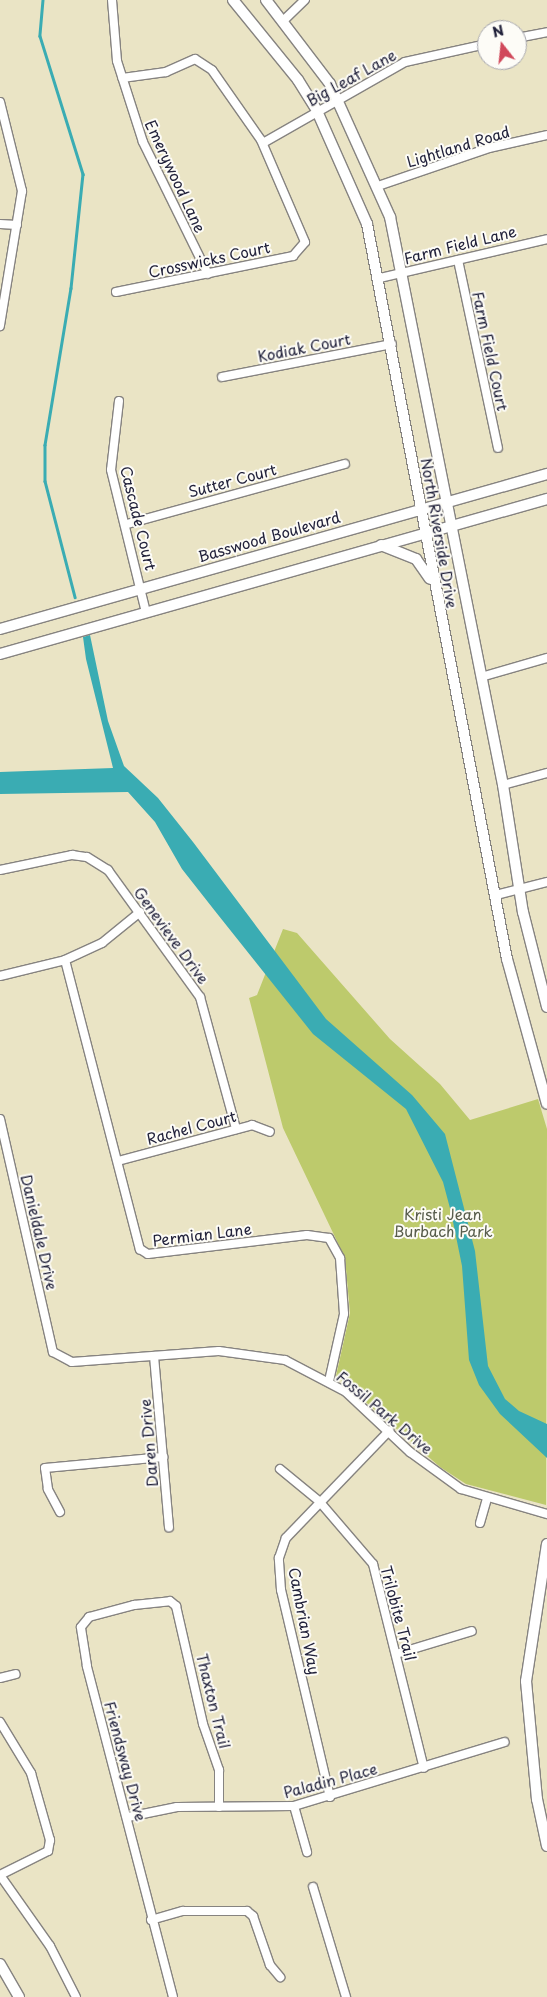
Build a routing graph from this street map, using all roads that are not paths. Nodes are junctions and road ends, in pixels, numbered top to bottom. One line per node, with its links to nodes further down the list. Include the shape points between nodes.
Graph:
1 (112, 0): 9 (street, Emerywood Lane, via 112,38)
2 (232, 0): 12 (main road, North Riverside Drive, via 298,80)
3 (266, 0): 5 (main road, North Riverside Drive)
4 (305, 0): 5 (street)
5 (284, 20): 10 (main road, North Riverside Drive)
6 (547, 32): 7 (street)
7 (527, 36)
8 (477, 46): 10 (street, Big Leaf Lane, via 405,62)
9 (122, 78): 14 (street, via 166,72 194,59 203,62); 21 (street, Emerywood Lane, via 143,142)
10 (337, 98): 12 (street, Big Leaf Lane); 15 (main road, North Riverside Drive)
11 (0, 102): 17 (street, via 20,180)
12 (317, 110): 14 (street, Big Leaf Lane); 22 (main road, North Riverside Drive, via 367,224)
13 (547, 135): 15 (street, Lightland Road, via 489,148)
14 (263, 143): 21 (street, Crosswicks Court, via 304,234 303,247 293,256)
15 (378, 186): 20 (main road, North Riverside Drive)
16 (0, 224): 17 (street)
17 (17, 225): 24 (street)
18 (547, 239): 19 (street, Farm Field Lane)
19 (458, 260): 20 (street, Farm Field Lane); 28 (street, Farm Field Court)
20 (403, 273): 22 (street, Farm Field Lane); 32 (main road, North Riverside Drive)
21 (208, 274): 23 (street, Crosswicks Court)
22 (380, 278): 25 (main road, North Riverside Drive)
23 (116, 292)
24 (0, 326)
25 (392, 344): 26 (street, Kodiak Court); 33 (main road, North Riverside Drive)
26 (222, 377)
27 (119, 400): 34 (street, Cascade Court, via 111,470)
28 (498, 448)
29 (345, 464): 34 (street, Sutter Court)
30 (547, 474): 32 (main road, Basswood Boulevard)
31 (547, 499): 35 (main road)
32 (447, 502): 33 (main road, Basswood Boulevard); 35 (main road, North Riverside Drive)
33 (422, 509): 36 (main road, North Riverside Drive); 39 (main road, Basswood Boulevard)
34 (127, 524): 39 (street, Cascade Court)
35 (452, 524): 36 (main road); 44 (main road, North Riverside Drive)
36 (426, 531): 37 (main road); 38 (main road, North Riverside Drive)
37 (381, 545): 38 (main road, via 416,560); 40 (main road)
38 (434, 586): 50 (main road, North Riverside Drive)
39 (142, 587): 40 (street, Cascade Court); 41 (main road, Basswood Boulevard)
40 (146, 613): 42 (main road)
41 (0, 629)
42 (0, 654)
43 (547, 658): 44 (street)
44 (481, 676): 46 (main road, North Riverside Drive)
45 (547, 773): 46 (street)
46 (503, 785): 49 (main road, North Riverside Drive)
47 (0, 870): 51 (street, Genevieve Drive, via 54,856 87,858 108,870)
48 (547, 882): 49 (street)
49 (519, 889): 50 (street); 54 (main road, North Riverside Drive)
50 (496, 895): 56 (main road, North Riverside Drive, via 507,959)
51 (140, 912): 52 (street, via 102,943); 58 (street, Genevieve Drive, via 200,997)
52 (65, 960): 53 (street); 60 (street, Permian Lane)
53 (0, 976)
54 (545, 989): 55 (main road, North Riverside Drive)
55 (547, 1007)
56 (546, 1098)
57 (0, 1119): 61 (street, Danieldale Drive)
58 (236, 1129): 59 (street, Rachel Court, via 257,1125); 60 (street, Rachel Court)
59 (270, 1132)
60 (118, 1161): 63 (street, Permian Lane, via 144,1253 308,1235 323,1235 334,1242 343,1277 344,1314 341,1343)
61 (53, 1352): 62 (street, Fossil Park Drive, via 72,1362)
62 (154, 1356): 63 (street, Fossil Park Drive, via 256,1352 300,1365); 65 (street, Daren Drive)
63 (329, 1381): 64 (street, Fossil Park Drive)
64 (389, 1431): 67 (street, Fossil Park Drive, via 436,1473); 68 (street, Cambrian Way)
65 (163, 1457): 69 (street, via 45,1468 48,1489); 72 (street, Daren Drive)
66 (280, 1469): 68 (street, Trilobite Trail)
67 (487, 1499): 70 (street, Fossil Park Drive); 71 (street)
68 (319, 1501): 76 (street, Trilobite Trail, via 373,1564); 82 (street, Cambrian Way, via 286,1538 279,1572)
69 (60, 1512)
70 (547, 1514)
71 (480, 1524)
72 (169, 1527)
73 (547, 1544): 86 (main road, via 526,1681 537,1799)
74 (173, 1604): 84 (street, Thaxton Trail, via 219,1770); 85 (street, Friendsway Drive, via 134,1606 89,1616 81,1628)
75 (472, 1631): 76 (street)
76 (396, 1654): 81 (street, Trilobite Trail)
77 (16, 1674): 78 (street)
78 (0, 1678)
79 (0, 1722): 88 (street, via 31,1773 50,1840 48,1851)
80 (504, 1742): 81 (street, Paladin Place)
81 (424, 1768): 82 (street, Paladin Place)
82 (330, 1797): 83 (street, Paladin Place)
83 (294, 1806): 84 (street, Paladin Place); 87 (street)
84 (218, 1807): 85 (street, Paladin Place, via 176,1807)
85 (128, 1817): 90 (street, Friendsway Drive)
86 (547, 1846)
87 (307, 1852)
88 (1, 1877): 94 (street, via 50,1946)
89 (313, 1888): 96 (street)
90 (151, 1920): 92 (street, via 183,1911 247,1911 253,1916 270,1965); 95 (street, Friendsway Drive)
91 (0, 1964): 93 (main road)
92 (280, 1977)
93 (19, 1997)
94 (76, 1997)
95 (173, 1997)
96 (346, 1997)

